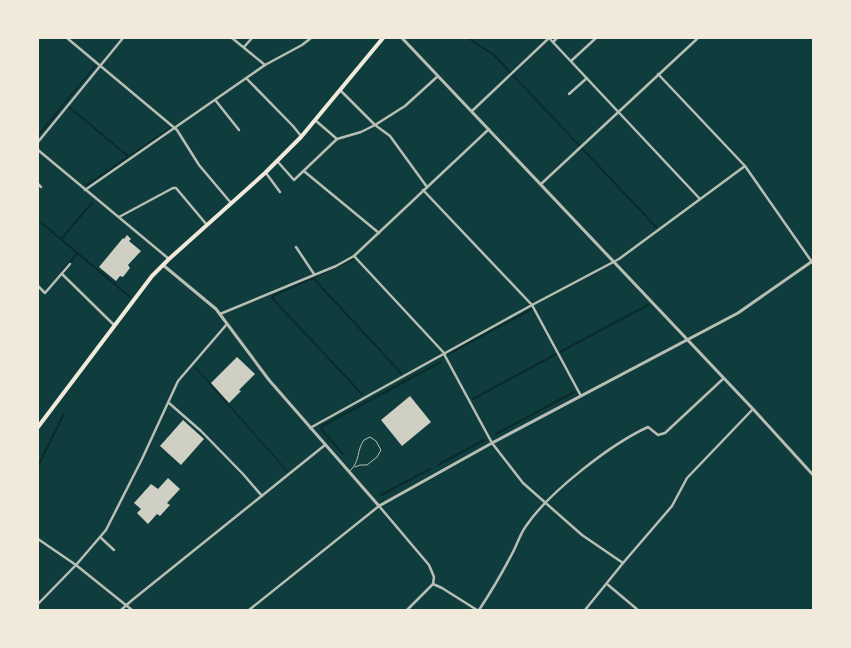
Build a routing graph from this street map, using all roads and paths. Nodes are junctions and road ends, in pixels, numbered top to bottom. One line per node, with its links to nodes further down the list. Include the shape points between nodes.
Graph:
1 (68, 38): 16 (street)
2 (123, 38): 16 (street)
3 (232, 38): 14 (street)
4 (252, 38): 14 (street)
5 (312, 38): 17 (street)
6 (383, 38): 22 (main road)
7 (403, 38): 19 (street)
8 (549, 38): 13 (street); 25 (street)
9 (557, 38): 13 (street)
10 (596, 38): 15 (street)
11 (698, 38): 12 (street)
12 (694, 39): 18 (street)
13 (553, 42): 15 (street)
14 (244, 47): 17 (street)
15 (571, 61): 21 (street)
16 (100, 65): 29 (street); 34 (street)
17 (265, 65): 20 (street)
18 (658, 74): 26 (street); 37 (street)
19 (439, 75): 25 (street); 28 (street, via 405,106)
20 (247, 78): 24 (street); 32 (street)
21 (587, 78): 23 (street); 26 (street)
22 (340, 90): 27 (main road); 28 (street)
23 (569, 94)
24 (216, 100): 29 (street); 31 (street)
25 (472, 111): 30 (street)
26 (618, 112): 41 (street); 47 (street)
27 (315, 120): 32 (main road); 33 (street)
28 (375, 125): 33 (street); 43 (street, via 390,136)
29 (175, 128): 44 (street); 48 (street, via 199,165)
30 (488, 129): 41 (street); 43 (street)
31 (239, 130)
32 (301, 137): 36 (main road)
33 (338, 140): 38 (street)
34 (38, 142)
35 (38, 150): 44 (street)
36 (277, 161): 38 (street, via 294,180); 39 (main road)
37 (746, 166): 47 (street); 56 (street)
38 (304, 172): 51 (street)
39 (265, 173): 46 (street); 48 (main road)
40 (38, 184): 42 (street)
41 (541, 184): 55 (street)
42 (41, 187)
43 (427, 187): 45 (street)
44 (85, 190): 49 (street)
45 (423, 190): 51 (street); 62 (street)
46 (280, 192)
47 (700, 199): 55 (street)
48 (231, 203): 50 (main road)
49 (119, 218): 50 (street, via 176,188); 54 (street)
50 (207, 225): 54 (main road)
51 (379, 233): 53 (street)
52 (296, 246): 60 (street)
53 (354, 256): 60 (street); 67 (street)
54 (169, 259): 58 (main road)
55 (614, 261): 62 (street); 66 (street)
56 (813, 262): 66 (street, via 738,313)
57 (70, 264): 59 (street)
58 (163, 266): 63 (street); 65 (main road)
59 (62, 274): 61 (street, via 45,293); 65 (street)
60 (315, 275): 63 (street)
61 (38, 286)
62 (532, 305): 67 (street); 69 (street)
63 (220, 314): 64 (street)
64 (228, 324): 70 (street, via 178,381); 73 (street, via 260,369)
65 (114, 325): 72 (main road)
66 (688, 340): 68 (street); 69 (street)
67 (445, 354): 73 (street); 74 (street)
68 (724, 378): 71 (street); 80 (street, via 664,433 658,435 648,427 618,444)
69 (581, 396): 74 (street)
70 (169, 402): 79 (street); 82 (street)
71 (753, 409): 78 (street); 85 (street, via 687,478 672,506)
72 (38, 425)
73 (310, 428): 75 (street)
74 (492, 443): 80 (street, via 523,483); 81 (street)
75 (325, 445): 77 (street); 79 (street)
76 (355, 467): 76 (lane, via 359,448 370,437 381,450 367,465); 77 (lane)
77 (350, 472): 81 (street)
78 (814, 476)
79 (262, 496): 90 (street)
80 (546, 502): 85 (street, via 582,535); 95 (street, via 526,526 495,586)
81 (380, 506): 87 (street, via 429,565); 93 (street)
82 (100, 537): 84 (street); 86 (street)
83 (38, 539): 86 (street)
84 (114, 550)
85 (623, 563): 88 (street)
86 (76, 565): 89 (street); 90 (street)
87 (433, 584): 94 (street); 95 (street)
88 (606, 584): 96 (street); 97 (street)
89 (38, 604)
90 (126, 606): 91 (street); 92 (street)
91 (121, 610)
92 (132, 610)
93 (249, 610)
94 (407, 610)
95 (478, 610)
96 (585, 610)
97 (638, 610)

